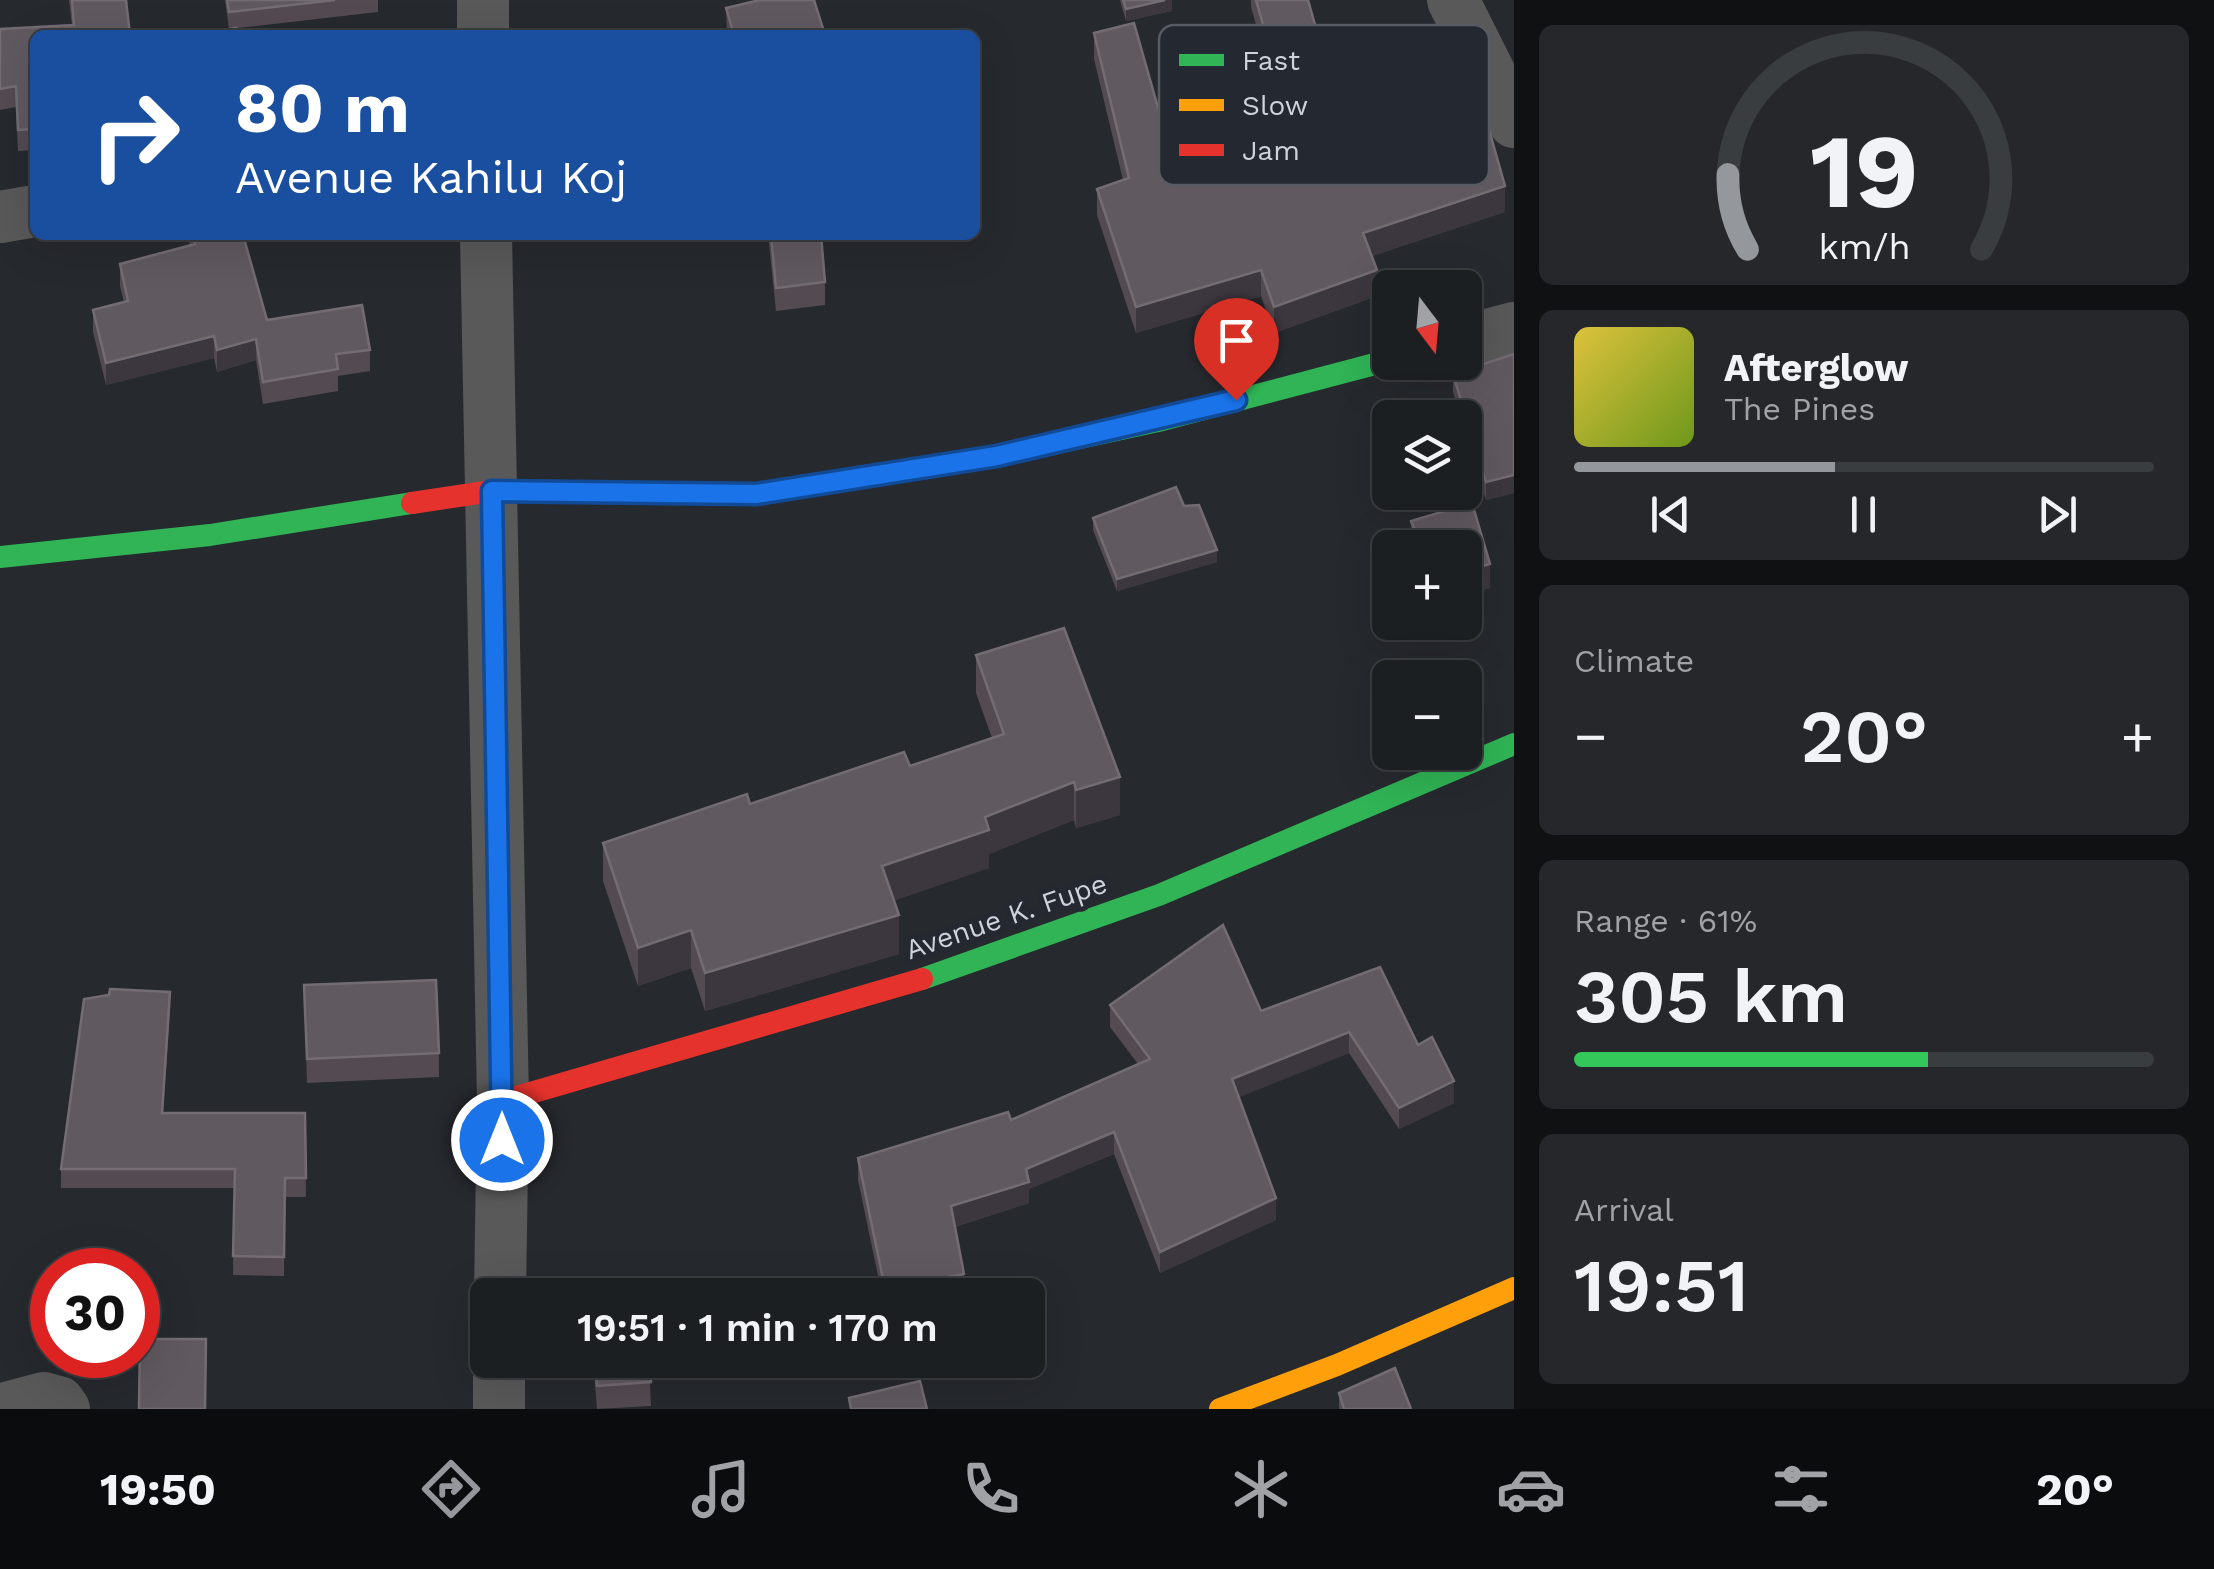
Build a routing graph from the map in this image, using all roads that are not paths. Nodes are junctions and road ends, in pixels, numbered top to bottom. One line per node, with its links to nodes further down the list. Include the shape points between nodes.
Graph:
1 (484, 0): 4 (street)
2 (1453, 0): 3 (street)
3 (1466, 25)
4 (484, 30)
5 (1489, 72): 6 (street)
6 (1514, 122)
7 (30, 211): 8 (street)
8 (0, 217)
9 (486, 240): 13 (street)
10 (1514, 328): 11 (street)
11 (1482, 336)
12 (1372, 365): 13 (street, via 997,456 756,494)
13 (492, 491): 14 (street, via 210,535); 16 (street)
14 (0, 557)
15 (1514, 744): 16 (street, Avenue K. Fupe, via 1038,940)
16 (503, 1101): 17 (street)
17 (500, 1278)
18 (1514, 1288): 23 (street)
19 (500, 1378): 22 (street)
20 (2, 1409): 21 (street, via 44,1398)
21 (64, 1409)
22 (499, 1409)
23 (1220, 1409)

